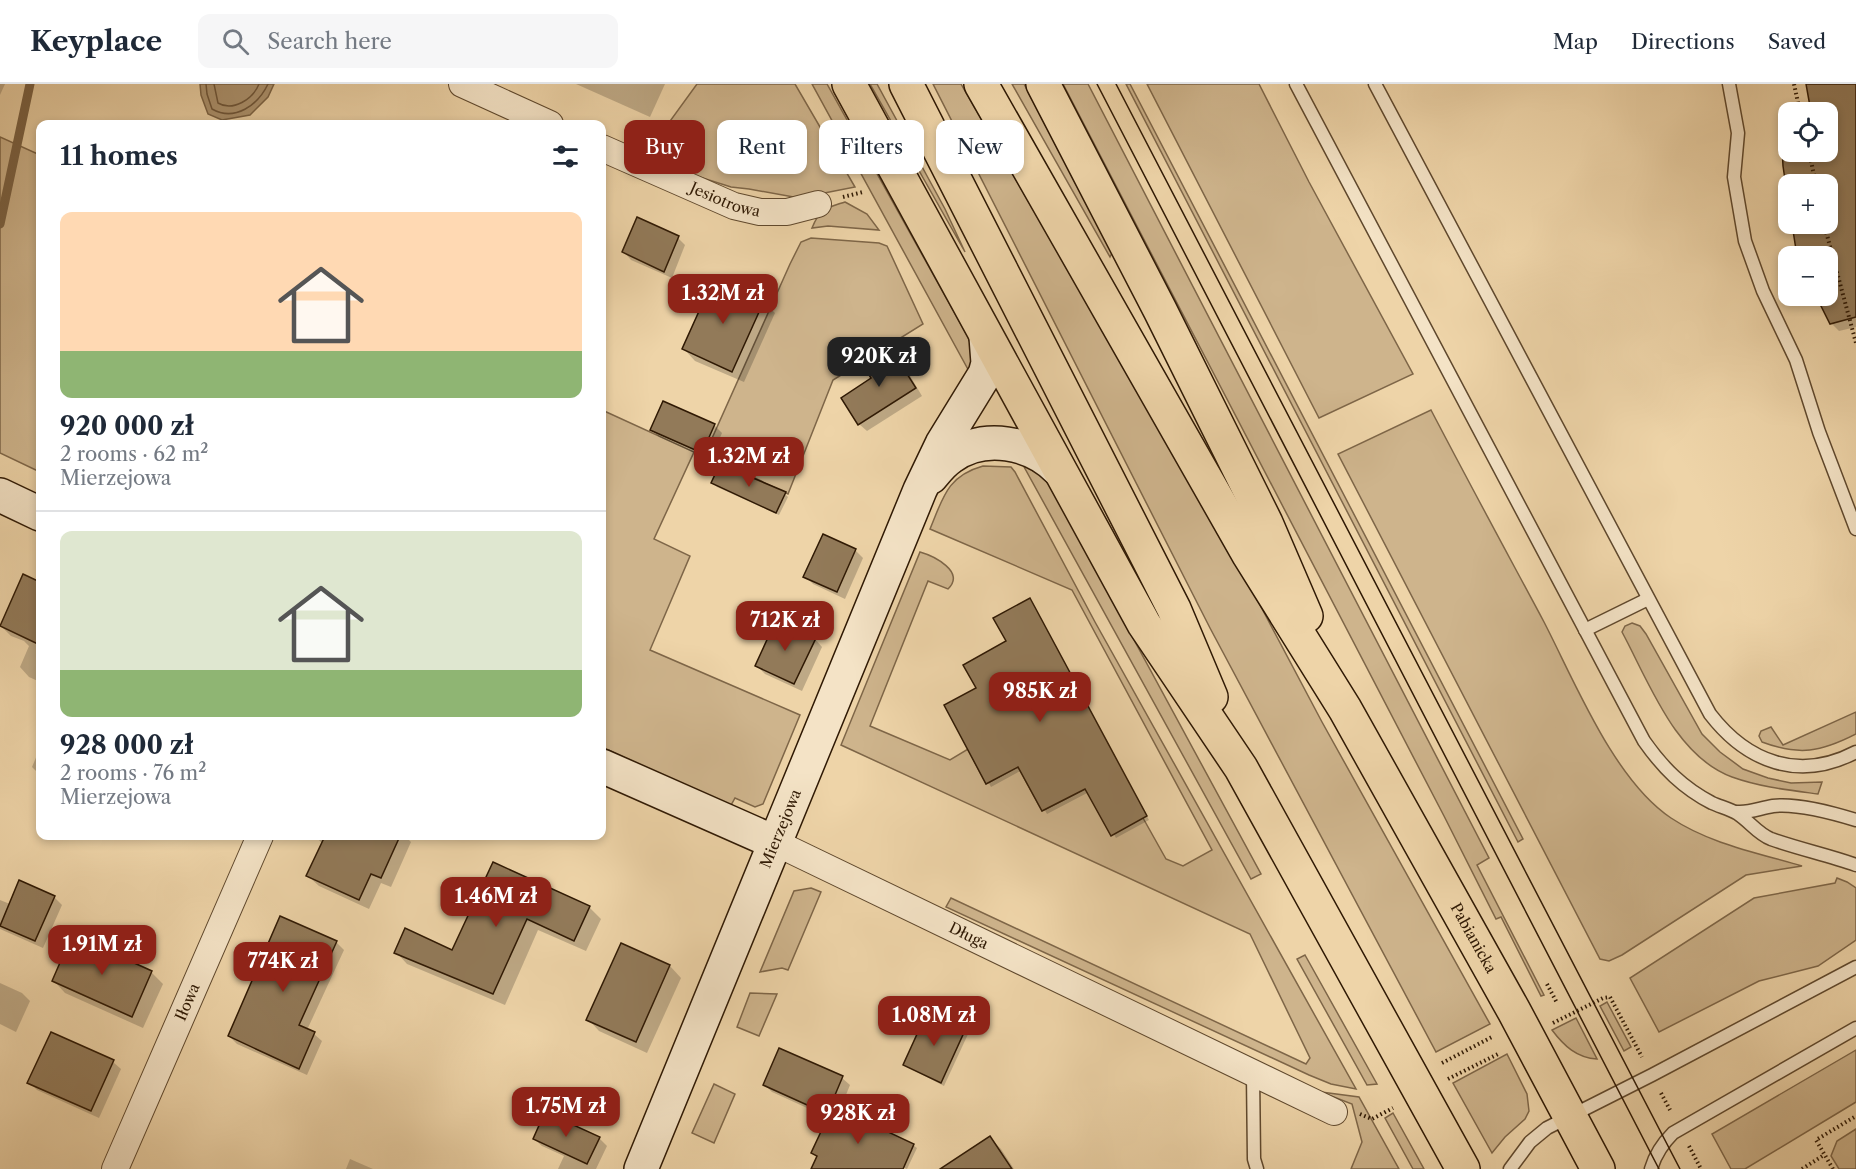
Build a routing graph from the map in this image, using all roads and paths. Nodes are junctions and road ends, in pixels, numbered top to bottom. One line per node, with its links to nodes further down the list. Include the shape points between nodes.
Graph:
1 (462, 84): 11 (street)
2 (849, 84): 15 (main road)
3 (906, 84): 27 (main road, via 1174,609)
4 (981, 84): 24 (main road, via 1243,544)
5 (1043, 84): 24 (main road, via 1266,523)
6 (1296, 84): 23 (lane)
7 (1375, 84): 22 (lane)
8 (1729, 84): 21 (lane, via 1738,133 1734,177 1745,241 1763,291 1796,360)
9 (1794, 84): 10 (path)
10 (1798, 102)
11 (541, 120)
12 (606, 150): 13 (street, Jesiotrowa, via 734,206 760,212 787,212)
13 (818, 204)
14 (1827, 234): 16 (path)
15 (986, 337): 17 (main road); 18 (street, Mierzejowa, via 986,374 942,444)
16 (1856, 343)
17 (1059, 470): 18 (street, via 1026,448 1002,443 982,445 950,457); 27 (main road, via 1144,624)
18 (920, 490): 31 (street, Mierzejowa)
19 (0, 495): 20 (street)
20 (36, 512)
21 (1856, 529)
22 (1648, 599): 23 (lane); 25 (lane, via 1710,714 1736,742 1765,760 1794,766 1829,763)
23 (1585, 630): 28 (lane, via 1644,741 1661,764 1698,795)
24 (1345, 709): 45 (main road, Pabianicka)
25 (1856, 752)
26 (606, 768): 31 (street, Długa)
27 (1241, 768): 52 (main road)
28 (1735, 812): 29 (lane, via 1785,806); 32 (lane, via 1771,839)
29 (1856, 820)
30 (258, 840): 49 (street, Iłowa)
31 (774, 842): 42 (street, Długa); 50 (street, Mierzejowa)
32 (1856, 865)
33 (1856, 967): 45 (lane)
34 (1547, 984): 35 (path)
35 (1557, 1002)
36 (1549, 1025): 39 (path, via 1610,997)
37 (1856, 1028): 55 (lane, via 1673,1133)
38 (1496, 1035): 41 (path)
39 (1637, 1047)
40 (1505, 1050): 43 (path)
41 (1442, 1063)
42 (1253, 1074): 44 (street, Długa); 51 (lane)
43 (1450, 1078)
44 (1334, 1112)
45 (1569, 1116): 53 (lane, via 1530,1142); 54 (main road, Pabianicka)
46 (1856, 1116): 48 (path, via 1816,1140)
47 (1688, 1143): 56 (path)
48 (1824, 1155): 57 (path); 58 (path)
49 (115, 1169)
50 (641, 1169)
51 (1257, 1169)
52 (1463, 1169)
53 (1510, 1169)
54 (1598, 1169)
55 (1651, 1169)
56 (1701, 1169)
57 (1802, 1169)
58 (1833, 1169)

